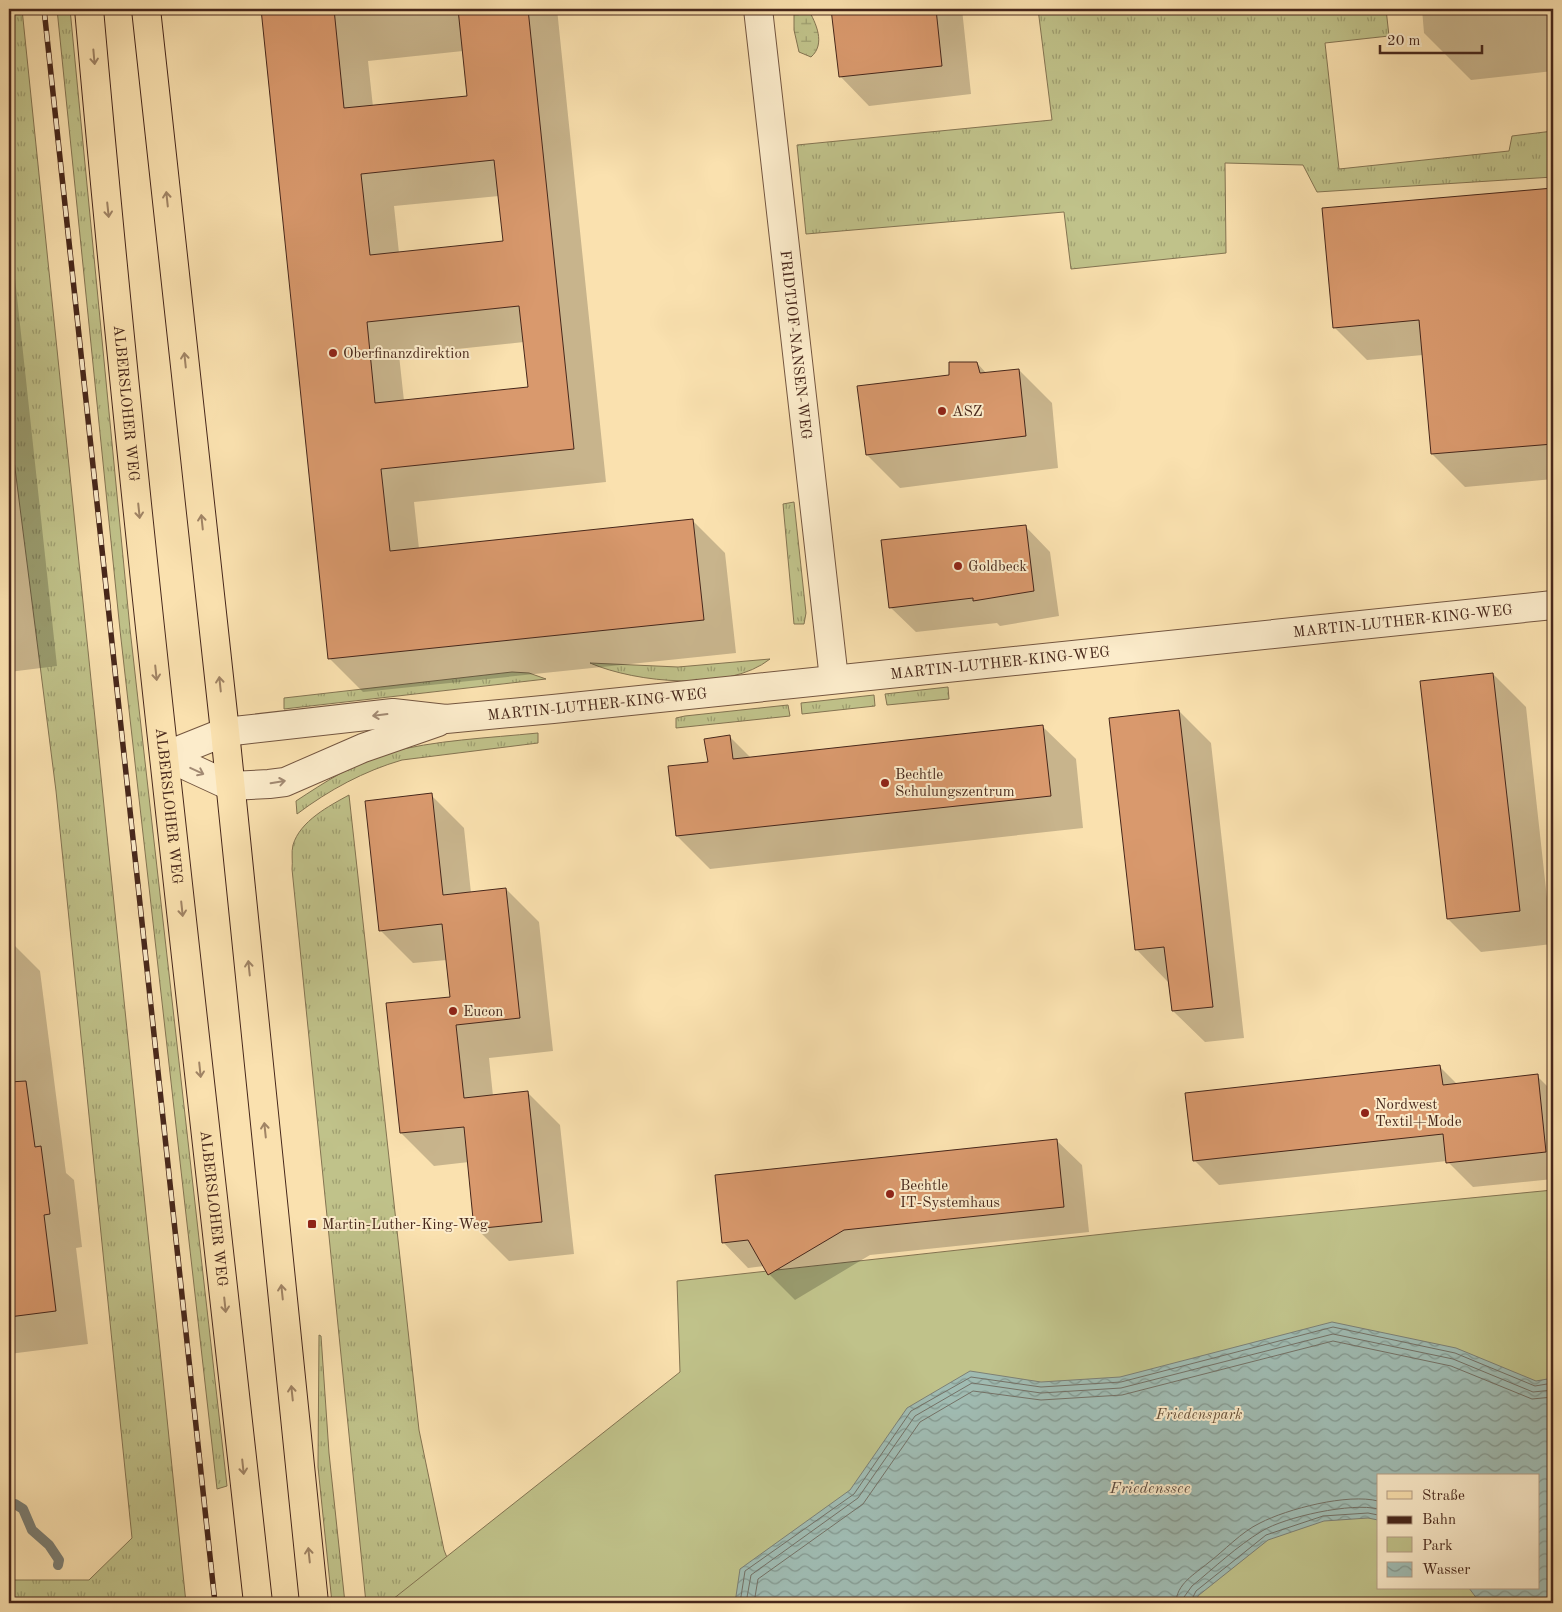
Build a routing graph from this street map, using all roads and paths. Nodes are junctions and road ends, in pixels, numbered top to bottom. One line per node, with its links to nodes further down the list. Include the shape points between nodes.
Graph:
1 (90, 9): 8 (main road, ALBERSLOHER WEG, one-way to 8)
2 (146, 9): 7 (main road, one-way to 2)
3 (758, 9): 5 (street, FRIDTJOF-NANSEN-WEG)
4 (1553, 605): 5 (street, MARTIN-LUTHER-KING-WEG)
5 (834, 679): 6 (street, MARTIN-LUTHER-KING-WEG)
6 (446, 719): 7 (street, MARTIN-LUTHER-KING-WEG, one-way to 7, via 393,713); 9 (street, MARTIN-LUTHER-KING-WEG, one-way to 6, via 285,782 363,748)
7 (225, 732): 8 (street, MARTIN-LUTHER-KING-WEG); 9 (main road)
8 (165, 756): 9 (street, MARTIN-LUTHER-KING-WEG, one-way to 9); 10 (main road, ALBERSLOHER WEG, one-way to 10)
9 (230, 786): 11 (main road, one-way to 9)
10 (258, 1603)
11 (314, 1603)

